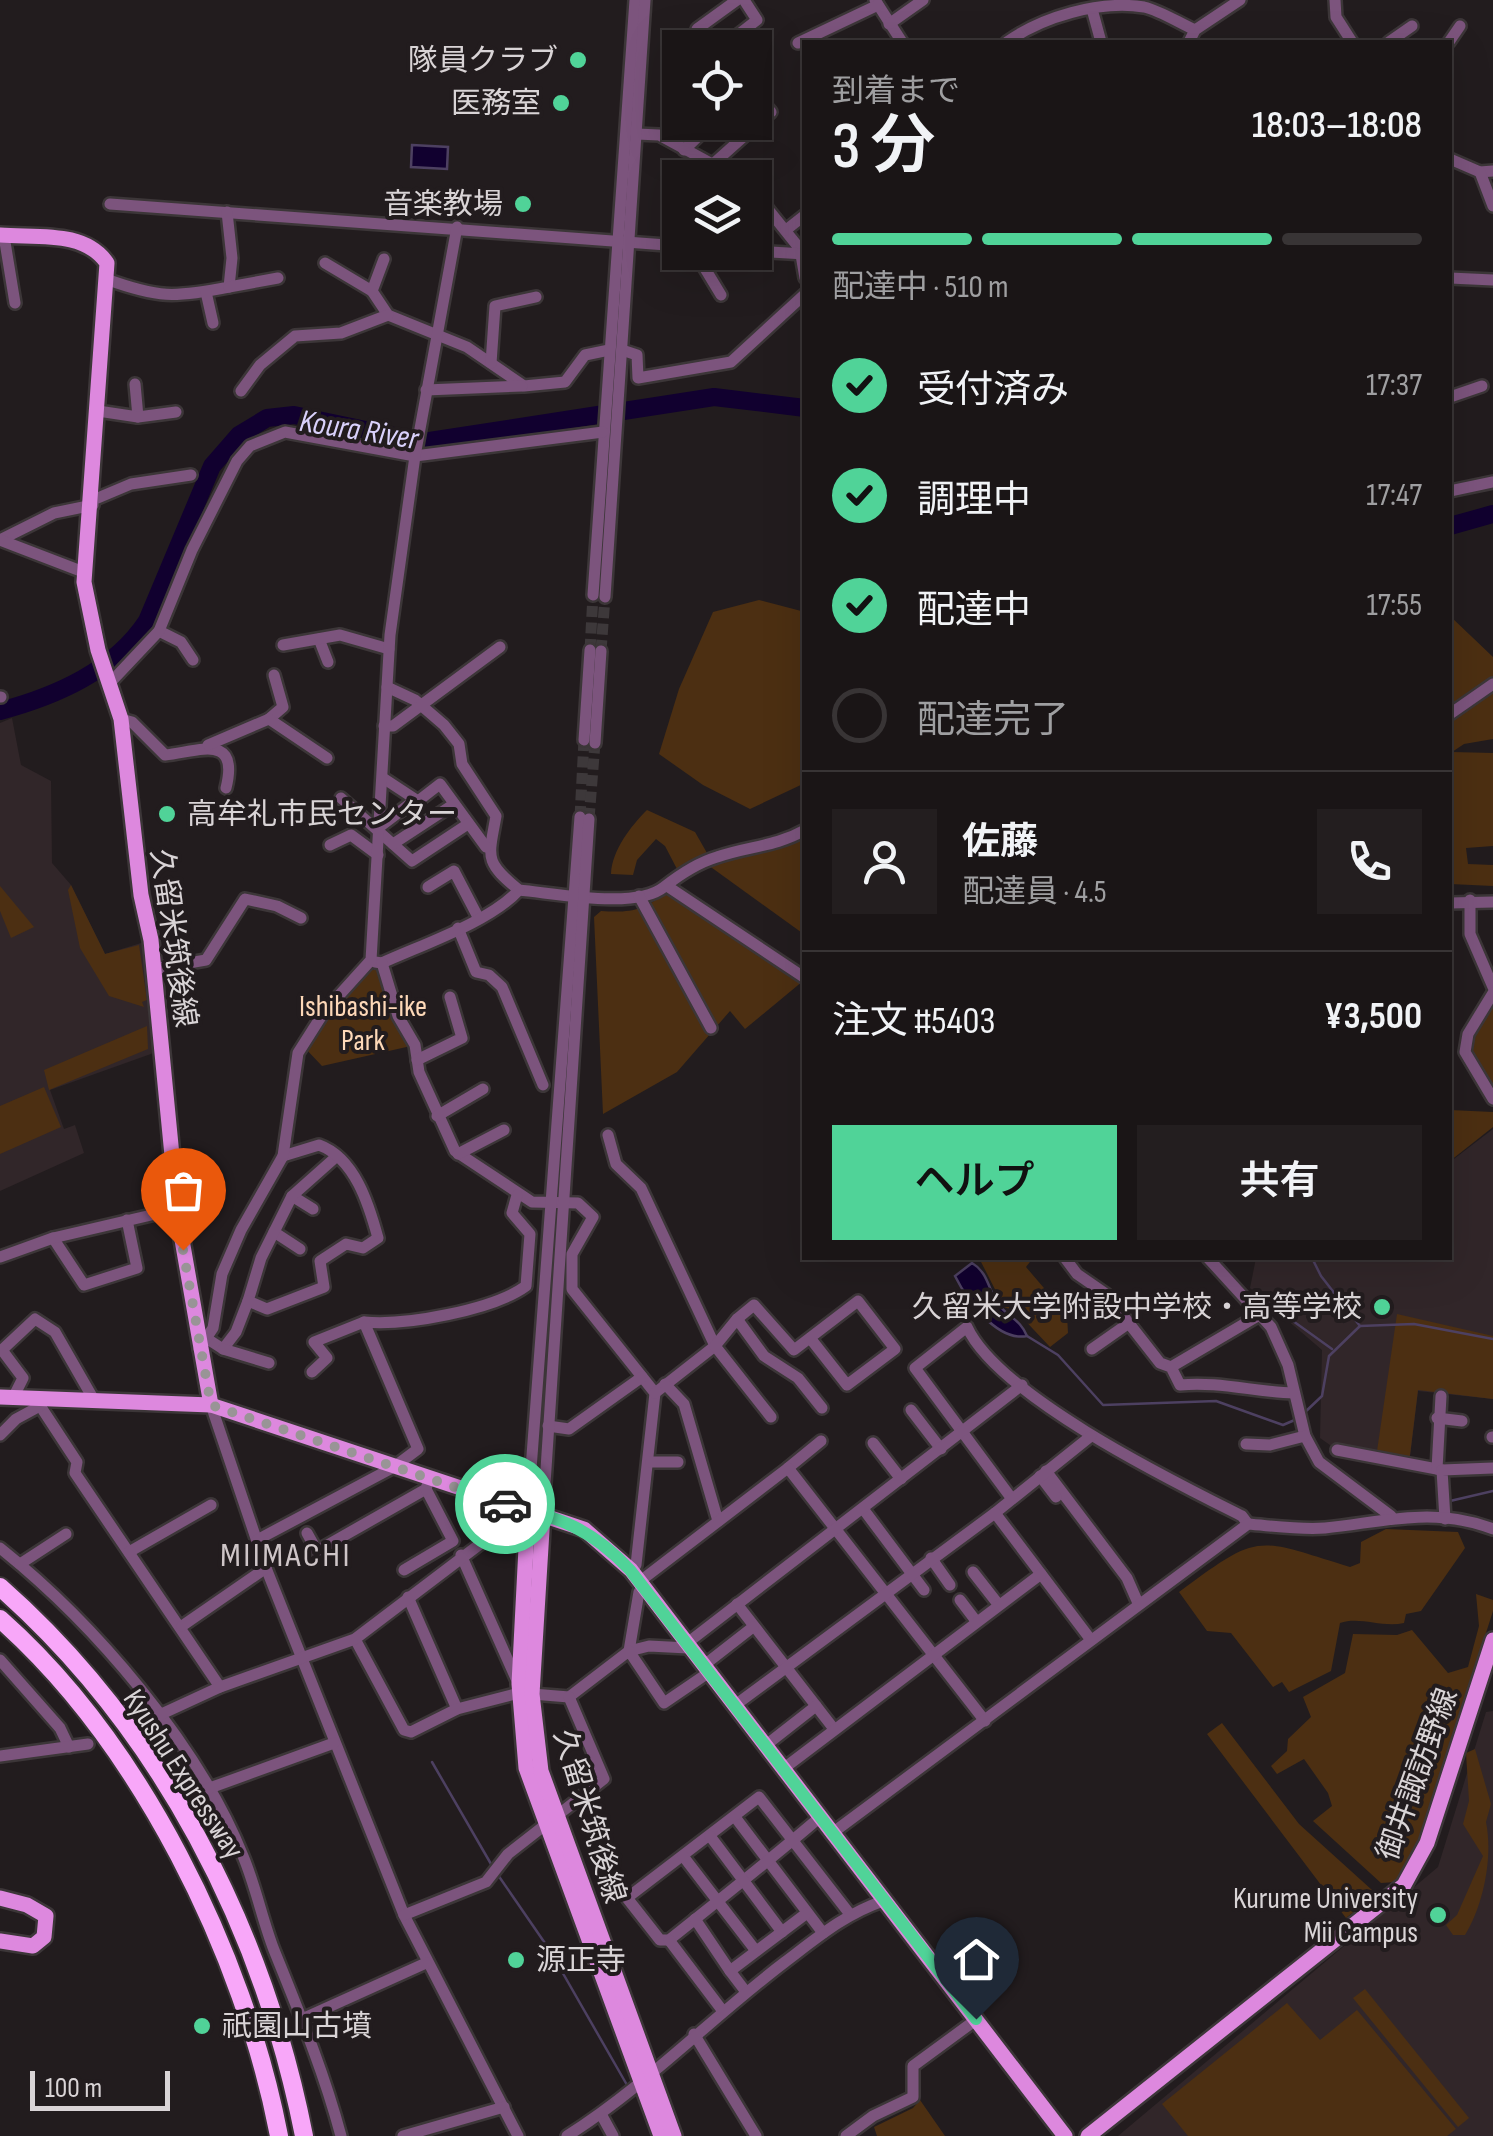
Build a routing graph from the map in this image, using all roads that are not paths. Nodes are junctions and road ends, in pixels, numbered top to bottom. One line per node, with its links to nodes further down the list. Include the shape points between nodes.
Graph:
1 (634, 0): 42 (street)
2 (645, 0): 26 (street)
3 (741, 0): 13 (street); 14 (street, via 757,20)
4 (923, 0): 10 (street)
5 (1240, 0): 15 (street)
6 (1334, 0): 21 (street)
7 (877, 2): 10 (street); 16 (street)
8 (1141, 3): 9 (street); 15 (street)
9 (1092, 9): 18 (street, via 1035,22); 19 (street)
10 (889, 24): 17 (street)
11 (1412, 26): 22 (street)
12 (1460, 26): 23 (street)
13 (698, 30)
14 (744, 30)
15 (1196, 30): 20 (street)
16 (804, 40)
17 (901, 40)
18 (1010, 40)
19 (1100, 40)
20 (1189, 40)
21 (1351, 40)
22 (1392, 40)
23 (1450, 40)
24 (802, 41): 25 (street)
25 (798, 43)
26 (637, 134): 29 (street, via 659,135); 42 (street)
27 (695, 140): 29 (street)
28 (740, 140): 31 (street)
29 (684, 150): 30 (street)
30 (705, 160)
31 (717, 160)
32 (1452, 160): 33 (street)
33 (1487, 172): 35 (street)
34 (110, 204): 36 (street)
35 (1493, 206)
36 (227, 212): 39 (street); 54 (street)
37 (772, 213): 40 (street)
38 (802, 217): 40 (street)
39 (457, 227): 42 (street); 63 (street)
40 (786, 230): 45 (street)
41 (2, 235): 52 (main road, via 95,246 107,263); 60 (street)
42 (623, 243): 43 (street); 64 (street)
43 (662, 245)
44 (772, 252): 46 (street)
45 (802, 253)
46 (802, 254)
47 (384, 258): 55 (street)
48 (325, 262): 55 (street)
49 (706, 270): 57 (street)
50 (278, 278): 54 (street)
51 (1452, 278): 53 (street)
52 (106, 279): 56 (street, via 178,298); 72 (main road, 久留米筑後線)
53 (1493, 280)
54 (229, 287): 56 (street)
55 (372, 291): 61 (street)
56 (206, 292): 62 (street)
57 (721, 295)
58 (802, 297): 64 (street, via 743,356 720,366 638,378 637,355)
59 (536, 298): 65 (street, via 495,306)
60 (16, 303)
61 (388, 316): 63 (street); 70 (street, via 341,333 295,336 260,365)
62 (213, 323)
63 (438, 333): 65 (street); 69 (street)
64 (615, 350): 67 (street, via 585,355 565,382); 75 (street); 75 (street, via 618,429 599,596)
65 (492, 363): 67 (street)
66 (135, 384): 74 (street)
67 (524, 386): 69 (street)
68 (1482, 386): 71 (street)
69 (426, 390): 76 (street)
70 (242, 391)
71 (1452, 396)
72 (98, 411): 74 (street); 80 (main road, 久留米筑後線)
73 (176, 412): 74 (street)
74 (138, 418)
75 (602, 432): 76 (street)
76 (415, 456): 83 (street, via 285,432 250,446 220,492); 87 (street)
77 (191, 474): 80 (street, via 131,484)
78 (1493, 482): 79 (street)
79 (1452, 491)
80 (93, 503): 81 (street, via 54,513); 82 (main road, 久留米筑後線)
81 (0, 540): 82 (street)
82 (86, 573): 92 (main road, 久留米筑後線)
83 (159, 631): 89 (street, via 181,642); 92 (street)
84 (319, 638): 85 (street); 87 (street, via 340,635); 90 (street)
85 (283, 645)
86 (500, 647): 95 (street)
87 (389, 649): 94 (street)
88 (595, 650): 100 (street)
89 (192, 660)
90 (328, 662)
91 (274, 675): 98 (street, via 283,707)
92 (109, 684): 97 (main road, 久留米筑後線)
93 (1493, 684): 96 (street)
94 (387, 688): 95 (street); 99 (street)
95 (422, 706): 99 (street); 114 (street, via 459,744 462,764 492,806)
96 (1452, 713)
97 (121, 718): 101 (street, via 165,754); 128 (main road, 久留米筑後線)
98 (268, 719): 101 (street); 102 (street)
99 (384, 726): 103 (street)
100 (589, 742)
101 (208, 745): 104 (street, via 225,758)
102 (327, 758)
103 (382, 778): 106 (street); 110 (street)
104 (226, 788)
105 (342, 798): 110 (street)
106 (415, 800): 107 (street, via 440,784); 110 (street)
107 (454, 804): 109 (street); 112 (street)
108 (584, 818): 119 (street)
109 (468, 824): 112 (street, via 412,861); 114 (street)
110 (378, 828): 112 (street); 115 (street)
111 (802, 832): 116 (street, via 770,848 716,856)
112 (393, 844)
113 (330, 845): 115 (street, via 352,835)
114 (486, 846): 118 (street, via 499,873)
115 (378, 854): 127 (street)
116 (667, 886): 120 (street); 129 (street)
117 (428, 887): 124 (street, via 460,867)
118 (519, 890): 119 (street); 124 (street)
119 (579, 895): 120 (street); 145 (street)
120 (639, 896): 132 (street)
121 (1470, 900): 122 (street); 123 (street); 130 (street, via 1470,934)
122 (1493, 902)
123 (1452, 903)
124 (478, 917): 126 (street)
125 (301, 918): 128 (street, via 245,900 206,960)
126 (458, 928): 127 (street); 134 (street, via 476,972 502,987)
127 (376, 962): 133 (street); 141 (street, via 324,1012 298,1053)
128 (154, 969): 146 (main road, 久留米筑後線)
129 (802, 976)
130 (1493, 990): 136 (street, via 1464,1052)
131 (450, 997): 133 (street, via 462,1038)
132 (711, 1028)
133 (418, 1060): 137 (street)
134 (543, 1084)
135 (483, 1089): 137 (street)
136 (1493, 1100)
137 (436, 1116): 140 (street)
138 (504, 1130): 140 (street)
139 (608, 1135): 162 (street, via 616,1164 641,1188)
140 (458, 1154): 143 (street)
141 (282, 1156): 142 (street, via 320,1145); 161 (street, via 240,1230)
142 (338, 1156): 144 (street); 155 (street, via 378,1238 362,1248 346,1244 320,1261 324,1287 267,1309)
143 (517, 1195): 145 (street); 158 (street, via 512,1213 530,1234 526,1286 507,1300 385,1324)
144 (292, 1196): 147 (street); 149 (street)
145 (557, 1205): 168 (street, via 578,1203 592,1217 572,1254 572,1289); 182 (street); 205 (street)
146 (177, 1209): 148 (street); 161 (main road, 久留米筑後線)
147 (313, 1209)
148 (127, 1220): 150 (street); 150 (street, via 137,1268 84,1285)
149 (274, 1232): 151 (street); 155 (street)
150 (53, 1238): 152 (street)
151 (300, 1249)
152 (0, 1257)
153 (1067, 1260): 159 (street)
154 (1210, 1260): 156 (street)
155 (248, 1300): 163 (street)
156 (1260, 1314): 166 (street); 171 (street, via 1280,1344)
157 (737, 1319): 160 (street, via 754,1305 794,1350); 162 (street); 177 (street, via 764,1356 798,1378)
158 (364, 1322): 167 (street, via 314,1342 327,1358); 194 (street, via 418,1449)
159 (1128, 1323): 164 (street); 166 (street, via 1160,1364)
160 (810, 1338): 160 (street, via 858,1300 896,1349 847,1385)
161 (203, 1344): 163 (street); 176 (main road, 久留米筑後線)
162 (715, 1346): 170 (street); 179 (street)
163 (223, 1348): 165 (street)
164 (1092, 1348)
165 (270, 1363)
166 (1170, 1367): 171 (street, via 1180,1386 1204,1382)
167 (312, 1372)
168 (642, 1377): 170 (street); 182 (street, via 569,1429)
169 (1022, 1385): 183 (street); 183 (street, via 988,1358 967,1327 915,1368); 185 (street)
170 (660, 1389): 192 (street); 209 (street, via 684,1404)
171 (1294, 1393): 186 (street)
172 (1441, 1396): 180 (street)
173 (7, 1397): 174 (street, via 23,1378 2,1350 35,1320 55,1332); 175 (main road)
174 (94, 1400): 175 (main road); 176 (main road)
175 (38, 1402): 184 (street); 217 (street, via 77,1462 75,1473)
176 (211, 1405): 194 (main road); 215 (street)
177 (822, 1408)
178 (911, 1410): 190 (street)
179 (771, 1417)
180 (1437, 1418): 181 (street); 197 (street)
181 (1462, 1421)
182 (548, 1426): 205 (street)
183 (963, 1433): 190 (street); 202 (street)
184 (0, 1435)
185 (1090, 1436): 198 (street); 210 (street)
186 (1306, 1436): 189 (street, via 1270,1446); 207 (street, via 1319,1462)
187 (821, 1442): 195 (street)
188 (873, 1443): 199 (street)
189 (1246, 1444)
190 (940, 1449): 199 (street)
191 (1337, 1450): 197 (street)
192 (650, 1462): 193 (street); 226 (street)
193 (678, 1462)
194 (394, 1468): 200 (main road); 215 (street)
195 (788, 1468): 209 (street); 212 (street)
196 (1493, 1468): 197 (street)
197 (1439, 1469): 208 (street)
198 (1043, 1474): 202 (street); 233 (street)
199 (901, 1480): 204 (street)
200 (428, 1484): 201 (main road); 213 (street, via 317,1551); 222 (street, via 453,1541)
201 (475, 1496): 205 (main road); 218 (street, via 492,1535)
202 (1012, 1499): 206 (street)
203 (211, 1504): 217 (street)
204 (864, 1510): 212 (street); 224 (street)
205 (536, 1512): 226 (main road, via 594,1534); 251 (main road, 久留米筑後線)
206 (995, 1512): 219 (street); 225 (street)
207 (1391, 1516): 208 (street); 210 (street, via 1324,1528)
208 (1446, 1519): 211 (street)
209 (718, 1522): 226 (street)
210 (1248, 1524): 233 (street)
211 (1493, 1529)
212 (836, 1530): 229 (street); 234 (street)
213 (307, 1533)
214 (66, 1534): 220 (street)
215 (257, 1540): 221 (street)
216 (0, 1548): 220 (street)
217 (129, 1552): 238 (street)
218 (460, 1555): 231 (street); 251 (street)
219 (931, 1558): 224 (street); 227 (street)
220 (20, 1564): 256 (street)
221 (266, 1568): 238 (street); 246 (street)
222 (404, 1570)
223 (973, 1572): 235 (street)
224 (911, 1574): 229 (street); 230 (street)
225 (1041, 1574): 235 (street); 241 (street)
226 (638, 1580): 243 (main road); 244 (street)
227 (950, 1585)
228 (0, 1587): 299 (highway, Kyushu Expressway, via 89,1680 200,1838 274,2011)
229 (885, 1590): 245 (street); 248 (street)
230 (924, 1590)
231 (408, 1597): 240 (street); 255 (street)
232 (960, 1600): 237 (street)
233 (1138, 1602): 241 (street)
234 (738, 1604): 239 (street); 243 (street)
235 (998, 1604): 237 (street)
236 (0, 1619): 298 (highway, Kyushu Expressway, via 72,1695 132,1777 174,1852 249,2019)
237 (976, 1621): 245 (street)
238 (182, 1626): 250 (street)
239 (753, 1627): 248 (street); 249 (street)
240 (355, 1639): 246 (street); 255 (street, via 404,1730)
241 (1091, 1640): 257 (street)
242 (1493, 1640): 310 (main road, 御井諏訪野線, via 1427,1843 1404,1885)
243 (687, 1646): 244 (street); 249 (main road)
244 (630, 1650): 249 (street, via 664,1704); 252 (street)
245 (934, 1654): 257 (street); 259 (street)
246 (302, 1658): 250 (street); 260 (street)
247 (0, 1660): 263 (street)
248 (786, 1666): 253 (street); 254 (street)
249 (705, 1669): 253 (main road)
250 (220, 1687): 256 (street)
251 (523, 1690): 252 (street); 255 (street); 269 (main road, 久留米筑後線)
252 (569, 1698): 269 (street, via 604,1779)
253 (734, 1706): 262 (main road)
254 (816, 1706): 259 (street); 262 (street)
255 (457, 1709)
256 (156, 1713): 258 (street); 266 (street)
257 (985, 1721): 270 (street)
258 (142, 1723)
259 (834, 1729): 265 (street)
260 (334, 1743): 266 (street); 281 (street)
261 (88, 1744): 263 (street)
262 (765, 1746): 265 (main road)
263 (69, 1747): 264 (street)
264 (0, 1756)
265 (783, 1769): 268 (main road)
266 (208, 1789): 292 (street, via 244,1856)
267 (735, 1817): 271 (street); 272 (street, via 759,1797); 274 (street)
268 (819, 1818): 270 (main road); 272 (street)
269 (550, 1820): 281 (street, via 486,1882); 295 (main road, 久留米筑後線)
270 (831, 1834): 278 (main road)
271 (710, 1836): 273 (street); 275 (street)
272 (792, 1840): 274 (street); 280 (street)
273 (683, 1856): 277 (street); 285 (street, via 627,1898 660,1940)
274 (768, 1861): 275 (street); 279 (street)
275 (743, 1880): 277 (street); 283 (street)
276 (0, 1898): 286 (main road, via 38,1910 47,1927 34,1946)
277 (718, 1901): 282 (street); 287 (street)
278 (884, 1902): 280 (street); 293 (main road)
279 (807, 1913): 283 (street); 284 (street)
280 (849, 1913): 284 (street)
281 (404, 1915): 288 (street)
282 (695, 1919): 285 (street); 289 (street)
283 (782, 1932): 287 (street)
284 (823, 1934): 290 (street)
285 (669, 1940): 291 (street)
286 (0, 1941)
287 (756, 1951): 289 (street)
288 (426, 1963): 292 (street); 296 (street)
289 (730, 1971): 290 (street)
290 (746, 1992): 291 (street)
291 (722, 2010): 294 (street)
292 (302, 2019): 300 (street)
293 (976, 2019): 308 (street, via 913,2066 912,2097); 309 (main road)
294 (694, 2034): 295 (street); 307 (street)
295 (646, 2079): 297 (street); 305 (main road, 久留米筑後線); 306 (main road, 久留米筑後線)
296 (504, 2108): 301 (street); 302 (street)
297 (601, 2114): 303 (street); 304 (street)
298 (279, 2136)
299 (304, 2136)
300 (342, 2136)
301 (403, 2136)
302 (518, 2136)
303 (568, 2136)
304 (613, 2136)
305 (662, 2136)
306 (674, 2136)
307 (756, 2136)
308 (846, 2136)
309 (1066, 2136)
310 (1088, 2136)

